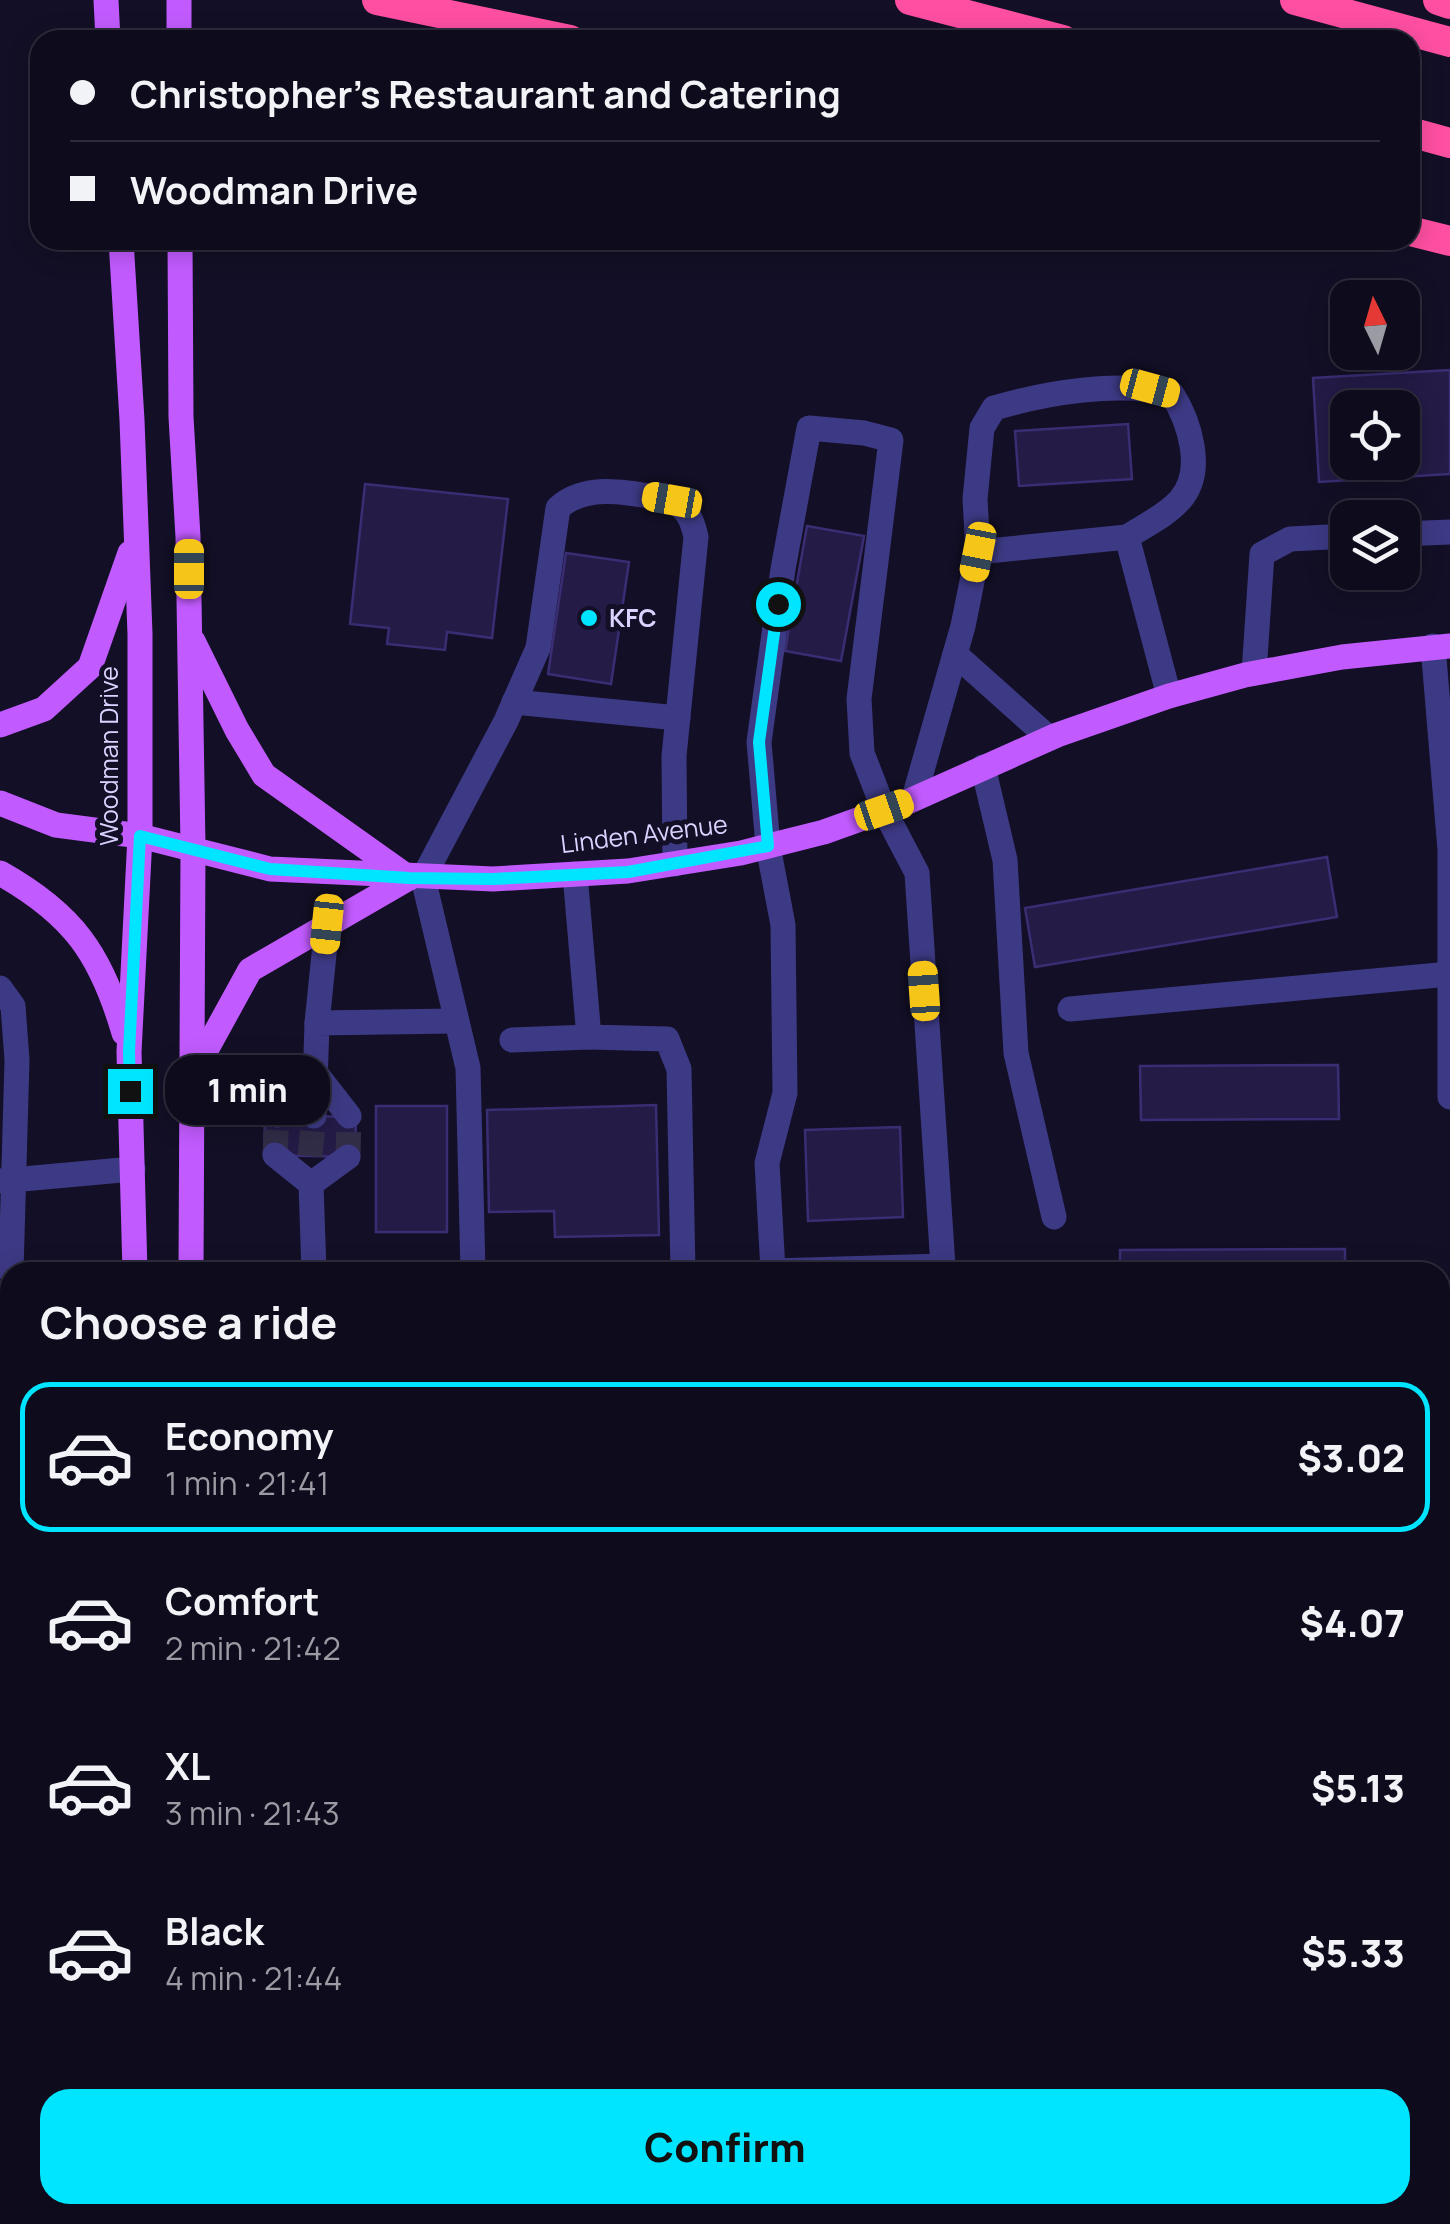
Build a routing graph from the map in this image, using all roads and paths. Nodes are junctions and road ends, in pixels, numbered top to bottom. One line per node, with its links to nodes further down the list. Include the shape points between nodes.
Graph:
1 (106, 0): 8 (main road)
2 (179, 0): 9 (main road)
3 (377, 0): 10 (highway)
4 (910, 0): 11 (highway)
5 (1295, 0): 12 (highway)
6 (1438, 0): 7 (highway)
7 (1450, 4)
8 (108, 30)
9 (179, 30)
10 (522, 30)
11 (1025, 30)
12 (1406, 30)
13 (1420, 34): 14 (highway)
14 (1450, 42)
15 (1420, 135): 16 (highway)
16 (1450, 143)
17 (1420, 234): 18 (highway)
18 (1450, 241)
19 (122, 250): 25 (main road, Woodman Drive)
20 (180, 250): 27 (main road)
21 (1450, 532): 22 (street)
22 (1420, 533)
23 (1127, 537): 26 (street); 26 (street, via 1182,499 1189,485 1185,414 1172,394 1150,388 1032,397 994,408 978,451); 31 (street)
24 (1330, 537): 30 (street, via 1290,539 1262,554)
25 (135, 539): 34 (main road, via 90,667 44,709); 40 (main road, Woodman Drive)
26 (978, 552): 29 (street)
27 (189, 634): 42 (main road); 46 (main road, via 264,775)
28 (1441, 646): 30 (main road, Linden Avenue); 47 (street)
29 (956, 654): 35 (street); 37 (street)
30 (1254, 673): 31 (main road, Linden Avenue)
31 (1169, 696): 35 (main road, Linden Avenue)
32 (514, 702): 33 (street); 33 (street, via 538,648 558,508 591,491 672,500 692,520 696,537); 46 (street)
33 (678, 718): 43 (street)
34 (0, 725)
35 (1049, 738): 36 (main road, Linden Avenue)
36 (983, 767): 37 (main road, Linden Avenue); 69 (street, via 1006,860 1016,1053)
37 (914, 798): 39 (main road, Linden Avenue)
38 (0, 804): 40 (main road, Linden Avenue, via 56,824)
39 (884, 810): 41 (main road, Linden Avenue); 41 (street, via 862,753 859,700 892,440 808,428 759,742); 77 (street, via 917,873)
40 (140, 836): 42 (main road, Linden Avenue); 56 (main road, Woodman Drive)
41 (768, 846): 43 (main road, Linden Avenue); 76 (street, via 784,926 785,1093 768,1163)
42 (192, 847): 46 (main road, Linden Avenue, via 270,869); 58 (main road)
43 (676, 864): 45 (main road, Linden Avenue)
44 (0, 873): 56 (main road, via 46,900 85,946 112,991)
45 (575, 874): 46 (main road, Linden Avenue); 54 (street)
46 (416, 878): 48 (main road); 52 (street)
47 (1450, 906): 49 (street)
48 (327, 924): 53 (street); 58 (main road, via 250,970)
49 (1450, 974): 51 (street); 59 (street)
50 (0, 988): 67 (street, via 13,1006 17,1060)
51 (1070, 1009)
52 (455, 1021): 53 (street); 74 (street, via 468,1068)
53 (317, 1023): 57 (street)
54 (589, 1037): 55 (street); 75 (street, via 667,1039 679,1069)
55 (512, 1040)
56 (129, 1052): 66 (main road, Woodman Drive)
57 (314, 1071): 58 (street); 60 (street); 61 (street); 62 (street)
58 (192, 1075): 72 (main road)
59 (1450, 1096)
60 (277, 1115)
61 (314, 1116)
62 (349, 1116)
63 (274, 1155): 68 (street)
64 (310, 1156): 68 (street)
65 (348, 1158): 68 (street)
66 (133, 1170): 67 (street); 71 (main road, Woodman Drive)
67 (6, 1181): 70 (street)
68 (310, 1184): 73 (street)
69 (1054, 1217)
70 (10, 1262)
71 (135, 1262)
72 (191, 1262)
73 (314, 1262)
74 (473, 1262)
75 (683, 1262)
76 (773, 1262)
77 (943, 1262)

